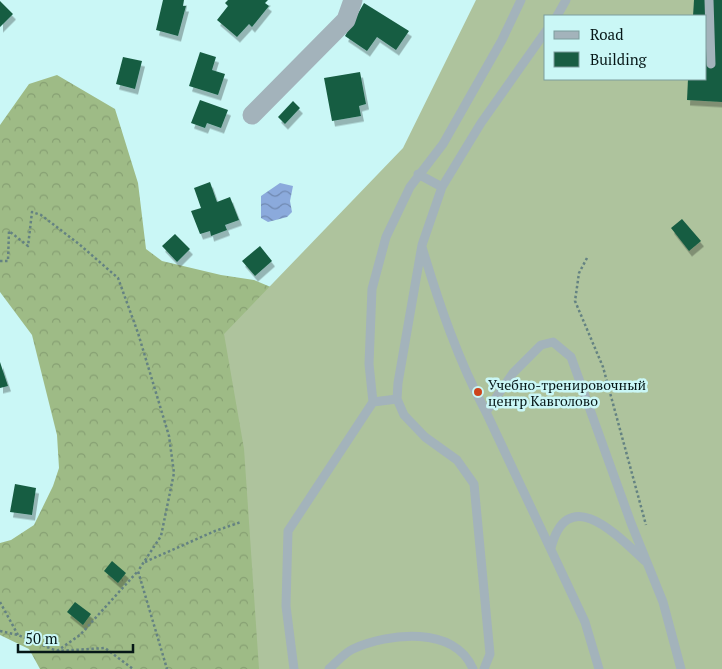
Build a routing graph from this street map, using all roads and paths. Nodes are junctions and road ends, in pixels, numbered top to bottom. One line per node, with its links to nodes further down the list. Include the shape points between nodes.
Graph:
1 (353, 0): 8 (street, via 346,20)
2 (521, 0): 9 (lane, via 443,144)
3 (566, 0): 5 (lane)
4 (709, 0): 7 (lane)
5 (557, 15)
6 (544, 34): 10 (lane, via 481,123)
7 (711, 64)
8 (252, 115)
9 (418, 174): 10 (lane); 15 (lane, via 386,238 372,289 369,364)
10 (442, 187): 11 (lane)
11 (422, 245): 14 (lane); 16 (lane, via 436,294 467,376)
12 (587, 258): 18 (path, via 579,273 575,301 602,367)
13 (0, 261): 20 (path, via 8,261 8,231 28,246 32,212 41,215 79,244 118,278 169,436 174,473 161,536)
14 (397, 400): 15 (lane); 32 (lane, via 404,415 425,437 457,460 474,484 490,654)
15 (373, 402): 29 (lane, via 288,531 286,606)
16 (486, 412): 19 (lane); 21 (lane, via 513,373 541,345 553,342 571,357)
17 (241, 522): 20 (path)
18 (648, 531)
19 (551, 548): 21 (lane, via 554,534 562,522 576,516 590,518 607,525); 33 (lane, via 585,622)
20 (144, 563): 22 (path)
21 (647, 563): 34 (lane, via 663,602)
22 (138, 571): 26 (path, via 80,635); 28 (path)
23 (0, 602): 25 (path)
24 (0, 631): 25 (path)
25 (18, 635): 26 (path)
26 (57, 651): 27 (path, via 105,648)
27 (133, 669)
28 (167, 669)
29 (294, 669)
30 (329, 669): 31 (lane, via 351,649 391,638 422,636 452,645)
31 (473, 669)
32 (484, 669)
33 (599, 669)
34 (681, 669)

